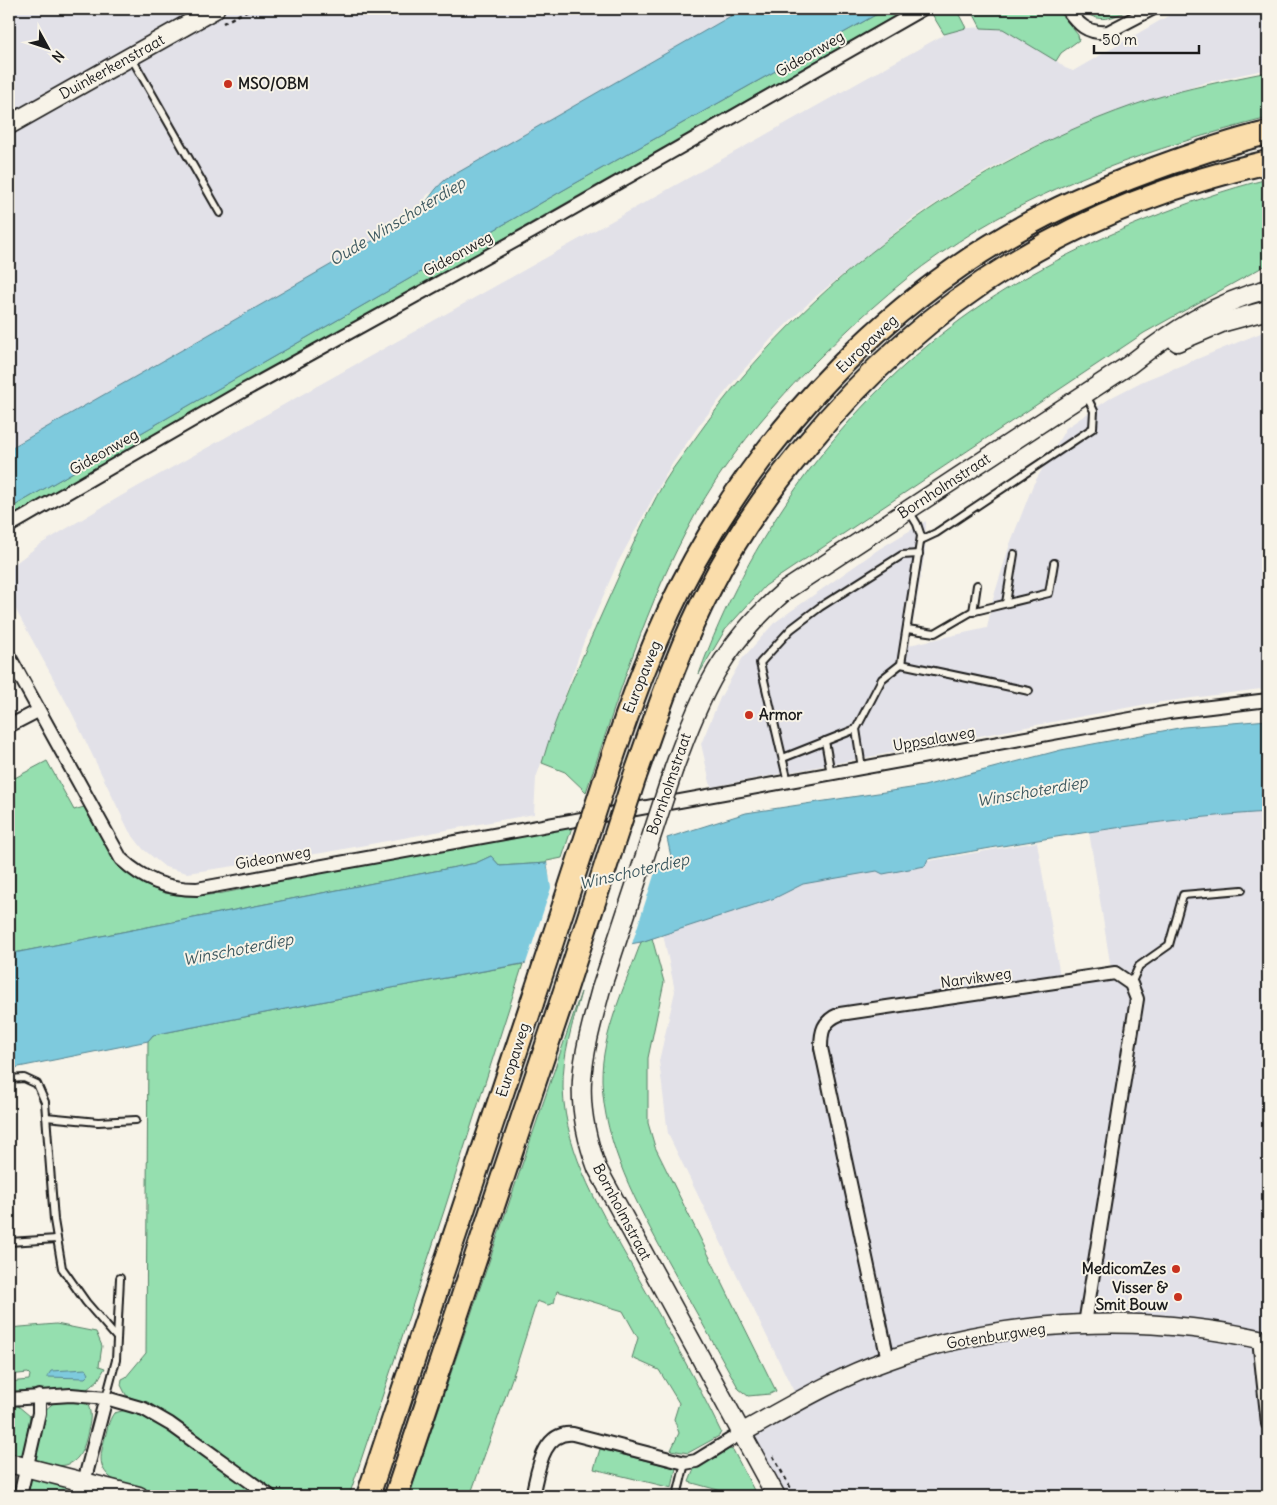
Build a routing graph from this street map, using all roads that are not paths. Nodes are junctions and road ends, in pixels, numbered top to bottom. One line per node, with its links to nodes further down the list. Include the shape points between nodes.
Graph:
1 (215, 9): 5 (street, Duinkerkenstraat)
2 (922, 9): 15 (street, Gideonweg)
3 (1067, 9): 4 (street, via 1084,28 1102,33)
4 (1152, 9)
5 (130, 56): 6 (street, Duinkerkenstraat); 9 (lane)
6 (9, 125)
7 (1268, 133): 61 (highway, Europaweg, bridge, via 1213,148 1125,179 1028,224 955,270 914,301 845,363 771,445 744,481 695,560 649,659 604,783)
8 (1268, 162): 62 (highway, Europaweg, bridge, via 1221,173 1131,204 1049,242 974,288 912,334 836,409 783,473 728,555 682,645 635,776)
9 (220, 213)
10 (1268, 289): 12 (street, Bornholmstraat, via 1218,307 1165,336)
11 (1268, 310): 12 (street, Bornholmstraat, via 1196,332)
12 (1129, 364): 13 (street, Bornholmstraat)
13 (1085, 393): 14 (street, Bornholmstraat); 16 (lane, via 1094,411 1093,428 936,533)
14 (908, 510): 16 (lane, via 917,524); 53 (street, Bornholmstraat, bridge, via 786,590 750,624 722,660 704,692 674,768 585,1047 580,1100 597,1168)
15 (9, 526)
16 (920, 540): 17 (lane)
17 (919, 554): 23 (lane); 32 (lane, via 902,555 820,607 791,629 760,663)
18 (1014, 554): 21 (lane)
19 (1054, 563): 21 (lane, via 1049,593)
20 (978, 586): 22 (lane)
21 (1006, 603): 22 (lane)
22 (973, 612): 23 (lane, via 934,633)
23 (907, 628): 25 (lane)
24 (9, 656): 28 (street, Gideonweg)
25 (901, 664): 26 (lane); 30 (lane, via 882,679)
26 (1029, 691)
27 (1268, 700): 33 (street, Uppsalaweg, via 1169,712)
28 (38, 711): 29 (street); 36 (street, Gideonweg, via 122,859 140,875 173,888 197,889)
29 (9, 726)
30 (856, 729): 31 (lane); 33 (lane)
31 (825, 741): 32 (lane); 34 (lane)
32 (783, 758): 35 (lane)
33 (862, 768): 34 (street, Uppsalaweg)
34 (831, 774): 35 (street, Uppsalaweg)
35 (788, 782): 36 (street, Uppsalaweg)
36 (606, 814)
37 (1242, 890): 38 (lane, via 1184,895 1169,945 1139,966)
38 (1130, 984): 45 (street, via 1137,999); 48 (street, Narvikweg, via 1115,973 840,1014 831,1018 821,1030 821,1048)
39 (9, 1079): 40 (lane, via 24,1078 37,1084 45,1102)
40 (46, 1117): 41 (lane, via 98,1122); 42 (lane)
41 (136, 1120)
42 (57, 1239): 43 (lane); 46 (lane, via 62,1268)
43 (9, 1242)
44 (120, 1278): 46 (lane)
45 (1085, 1324): 47 (street, Gotenburgweg, via 1146,1323 1195,1327); 48 (street, Gotenburgweg, via 1020,1329 934,1346)
46 (117, 1338): 50 (lane, via 116,1360)
47 (1264, 1340): 52 (street)
48 (888, 1360): 53 (street, Gotenburgweg, via 825,1386)
49 (39, 1396): 50 (street); 51 (street); 56 (street, via 39,1413)
50 (106, 1398): 57 (street); 60 (street, via 156,1415)
51 (9, 1399)
52 (1268, 1424)
53 (743, 1432): 55 (street, via 696,1461); 65 (street, Bornholmstraat)
54 (9, 1463): 56 (street)
55 (685, 1463): 63 (street, via 573,1434 562,1434 551,1440 544,1451); 64 (lane)
56 (27, 1468): 57 (street); 58 (street)
57 (81, 1491): 59 (street)
58 (20, 1496)
59 (139, 1496)
60 (270, 1496)
61 (368, 1496)
62 (396, 1496)
63 (536, 1496)
64 (677, 1496)
65 (776, 1496)

